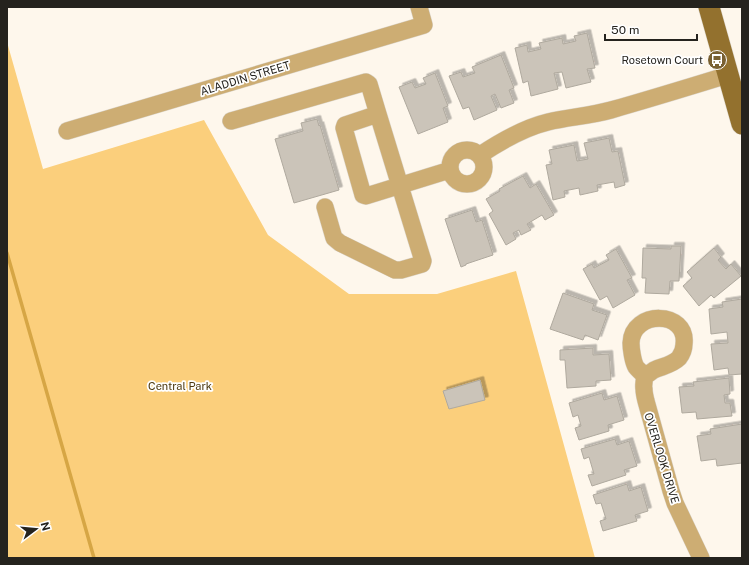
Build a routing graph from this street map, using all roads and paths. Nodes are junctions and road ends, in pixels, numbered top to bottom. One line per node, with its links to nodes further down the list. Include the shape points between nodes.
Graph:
1 (419, 7): 7 (street, ALADDIN STREET, via 424,25)
2 (709, 7): 3 (main road)
3 (728, 76): 6 (main road); 8 (street, via 611,110 528,128 503,140)
4 (378, 114): 5 (street, via 369,84 366,82); 10 (street); 10 (street, via 345,125 344,128 363,195)
5 (231, 121)
6 (742, 124)
7 (67, 131)
8 (480, 156): 9 (street, via 473,151 461,151 452,159); 9 (street, via 484,170 477,182 463,184 452,177)
9 (450, 170): 10 (street)
10 (400, 186): 11 (street, via 423,261 422,264 401,270 395,270 340,244 334,238)
11 (325, 207)
12 (644, 377): 13 (street, OVERLOOK DRIVE, via 646,401 671,491)
13 (702, 558)

